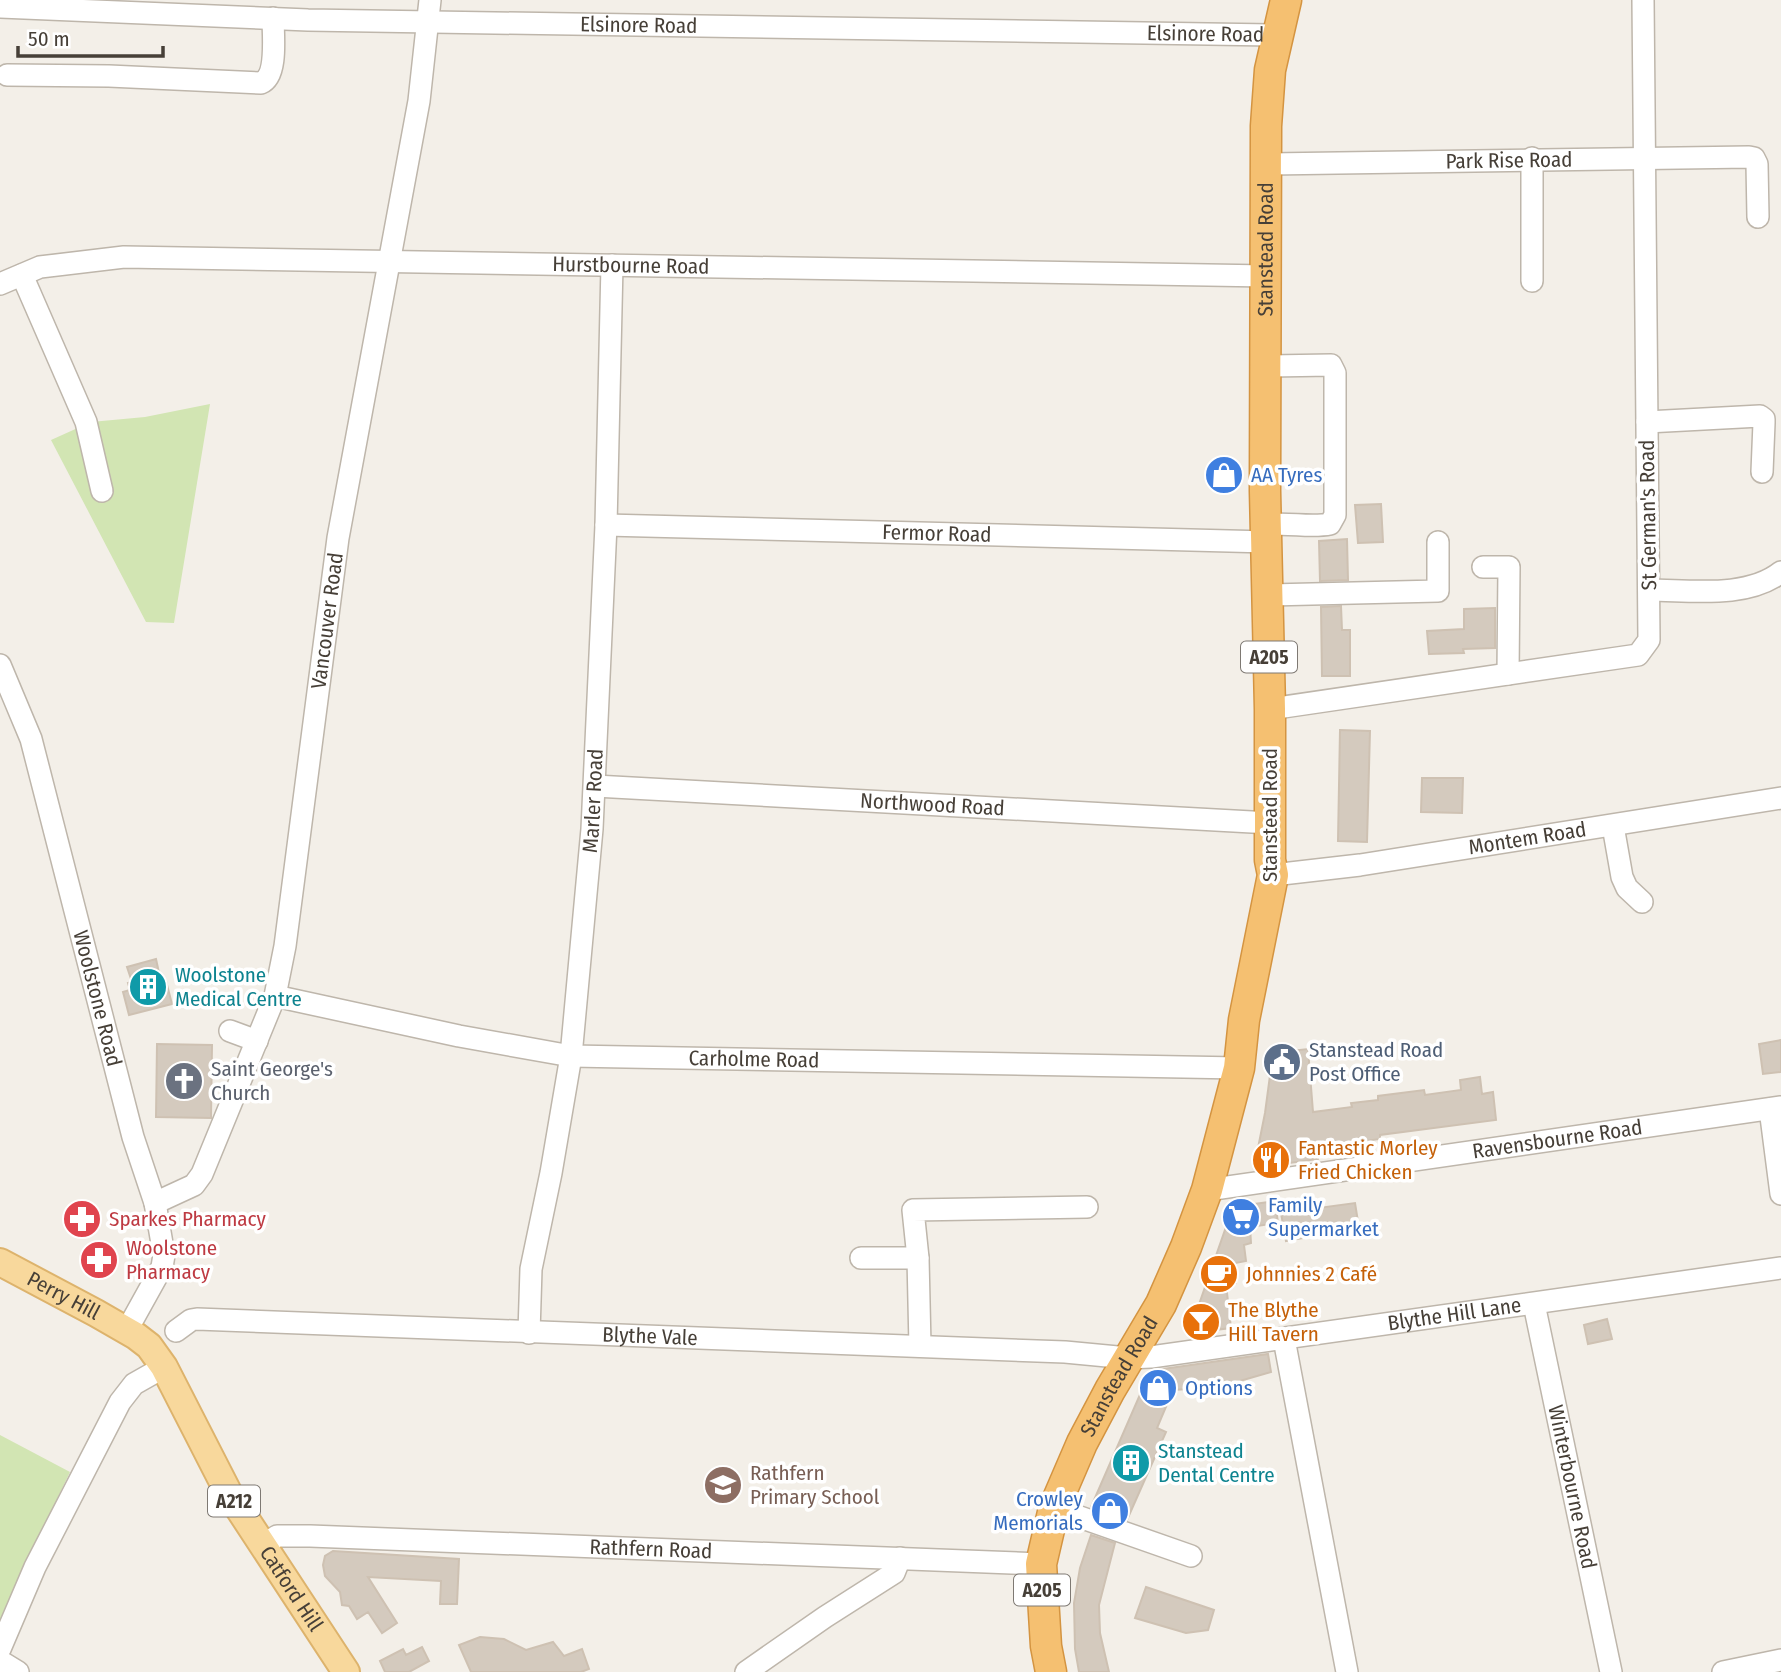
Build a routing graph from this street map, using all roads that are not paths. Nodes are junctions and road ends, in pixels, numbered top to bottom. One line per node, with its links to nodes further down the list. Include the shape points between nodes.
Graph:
1 (430, 0): 6 (street, Vancouver Road)
2 (1286, 0): 7 (highway, Stanstead Road / A205)
3 (1643, 0): 9 (street, St German's Road)
4 (0, 7): 5 (street, Elsinore Road)
5 (273, 18): 6 (street, Elsinore Road); 8 (street, via 272,71 261,83)
6 (429, 22): 7 (street, Elsinore Road); 13 (street, Vancouver Road)
7 (1277, 35): 11 (highway, Stanstead Road / A205, via 1267,96)
8 (7, 75)
9 (1644, 157): 10 (street, Park Rise Road); 12 (street, Park Rise Road, via 1754,158); 20 (street, St German's Road)
10 (1532, 158): 11 (street, Park Rise Road); 17 (street)
11 (1266, 164): 16 (highway, Stanstead Road / A205)
12 (1758, 217)
13 (391, 262): 14 (street, Hurstbourne Road); 15 (street, Hurstbourne Road, via 124,257 40,267); 39 (street, Vancouver Road, via 338,538)
14 (612, 265): 16 (street, Hurstbourne Road); 23 (street, Marler Road)
15 (22, 275): 18 (street, Hurstbourne Road); 22 (street, via 86,422)
16 (1266, 276): 19 (highway, Stanstead Road / A205)
17 (1532, 281)
18 (0, 284)
19 (1266, 366): 24 (highway, Stanstead Road / A205); 24 (street, Fermor Road, via 1331,365 1335,373 1335,515 1330,524 1284,523)
20 (1647, 422): 21 (street, via 1760,416 1764,419); 28 (street, St German's Road)
21 (1762, 472)
22 (102, 491)
23 (606, 525): 24 (street, Fermor Road); 33 (street, Marler Road)
24 (1267, 533): 29 (highway, Stanstead Road / A205)
25 (1438, 542): 29 (street, via 1438,591)
26 (1483, 567): 31 (street, via 1509,567)
27 (1781, 572): 28 (street, via 1764,583 1728,590)
28 (1649, 590): 31 (street, St German's Road, via 1649,640 1639,655)
29 (1269, 595): 32 (highway, Stanstead Road / A205)
30 (1, 668): 47 (street, Woolstone Road, via 31,739 133,1137)
31 (1508, 674): 32 (street, St German's Road)
32 (1270, 709): 35 (highway, Stanstead Road / A205)
33 (595, 786): 35 (street, Northwood Road); 42 (street, Marler Road)
34 (1781, 798): 36 (street, Montem Road)
35 (1270, 823): 37 (highway, Stanstead Road / A205)
36 (1613, 826): 37 (street, Montem Road); 38 (street, via 1622,877)
37 (1273, 875): 43 (highway, Stanstead Road / A205)
38 (1642, 902)
39 (275, 996): 41 (street, Vancouver Road); 42 (street, Carholme Road)
40 (230, 1031): 41 (street)
41 (257, 1041): 47 (street, Vancouver Road, via 202,1174 194,1185)
42 (571, 1056): 43 (street, Carholme Road); 56 (street, Marler Road, via 531,1269)
43 (1239, 1068): 45 (highway, Stanstead Road / A205)
44 (1776, 1108): 45 (street, Ravensbourne Road); 46 (street)
45 (1207, 1189): 59 (highway, Stanstead Road / A205, via 1161,1304)
46 (1781, 1194)
47 (155, 1203): 54 (street, Woolstone Road, via 162,1267)
48 (1087, 1207): 50 (street, via 913,1210)
49 (862, 1258): 50 (street)
50 (918, 1258): 58 (street)
51 (0, 1262): 54 (main road, Perry Hill / A212)
52 (1781, 1268): 53 (street, Blythe Hill Lane)
53 (1534, 1304): 57 (street, Blythe Hill Lane); 74 (street, Winterbourne Road)
54 (127, 1330): 60 (main road, Catford Hill / A212, via 145,1343)
55 (176, 1331): 56 (street, Blythe Vale, via 197,1319)
56 (529, 1333): 58 (street, Blythe Vale)
57 (1284, 1339): 59 (street, Blythe Hill Lane); 73 (street)
58 (920, 1346): 59 (street, Blythe Vale)
59 (1128, 1358): 61 (highway, Stanstead Road / A205, via 1082,1443)
60 (164, 1367): 62 (main road, Catford Hill / A212, via 228,1492); 66 (street, via 134,1384 120,1402 35,1567)
61 (1054, 1508): 63 (street); 65 (highway, Stanstead Road / A205)
62 (264, 1545): 64 (street, Rathfern Road, via 277,1536 310,1536); 70 (main road, Catford Hill / A212)
63 (1191, 1556)
64 (900, 1559): 65 (street, Rathfern Road); 71 (street, via 894,1573)
65 (1041, 1564): 72 (highway, Stanstead Road / A205)
66 (0, 1650)
67 (1781, 1660): 75 (street)
68 (0, 1661): 69 (street)
69 (18, 1672)
70 (345, 1672)
71 (746, 1672)
72 (1051, 1672)
73 (1347, 1672)
74 (1611, 1672)
75 (1723, 1672)

